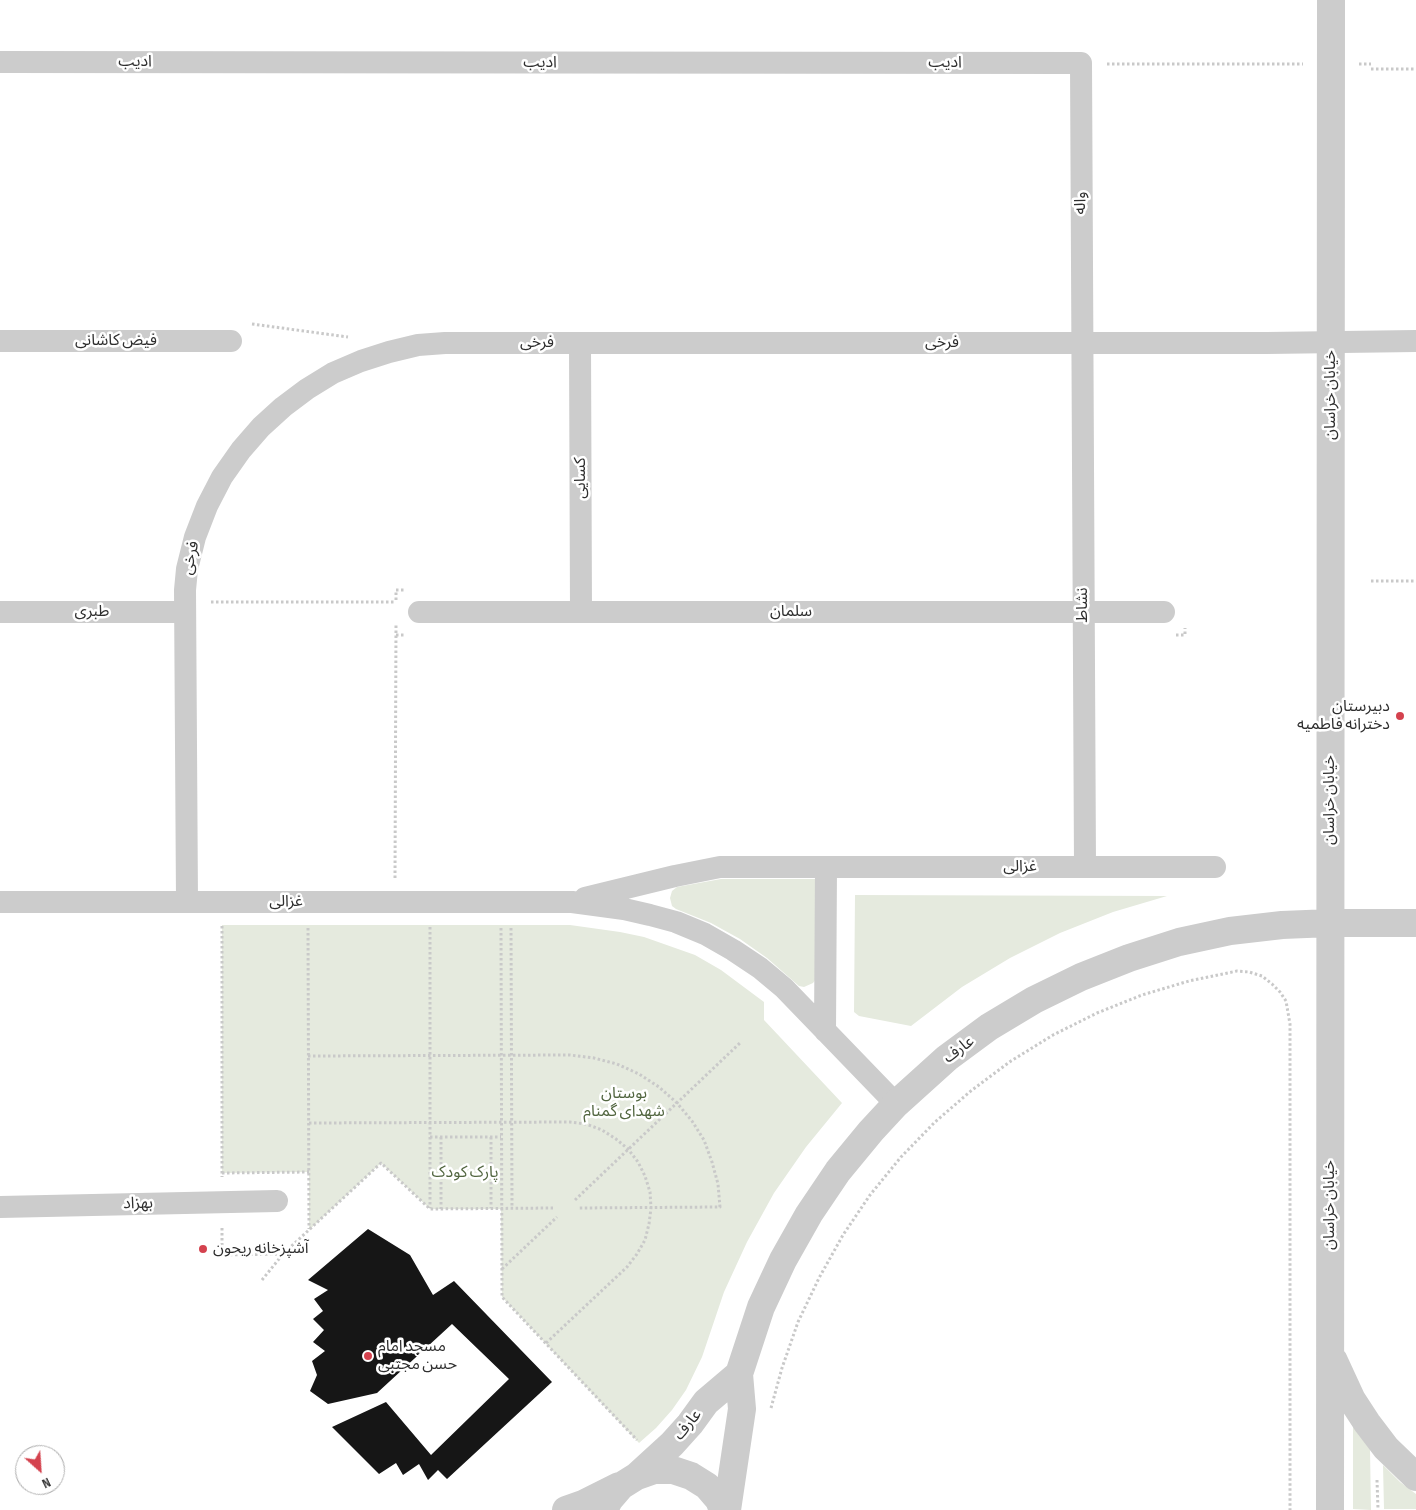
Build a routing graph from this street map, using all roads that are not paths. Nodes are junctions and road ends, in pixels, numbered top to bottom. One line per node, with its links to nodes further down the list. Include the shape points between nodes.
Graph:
1 (1331, 0): 5 (street, خیابان خراسان)
2 (0, 62): 3 (street, ادیب)
3 (1091, 64): 9 (street, واله)
4 (231, 341): 7 (street, فیض کاشانی)
5 (1331, 341): 6 (street, فرخی); 9 (street, فرخی); 22 (street, خیابان خراسان)
6 (1416, 341)
7 (0, 342)
8 (580, 343): 9 (street, فرخی); 11 (street, فرخی, via 418,345 360,361 307,389 261,427 222,477 195,537 187,569); 13 (street, کسایی)
9 (1082, 343): 15 (street, نشاط)
10 (0, 612): 11 (street, طبری)
11 (184, 612): 20 (street, فرخی)
12 (418, 612): 13 (street, سلمان)
13 (581, 612): 15 (street, سلمان)
14 (1164, 612): 15 (street, سلمان)
15 (1083, 613): 17 (street, نشاط)
16 (826, 867): 17 (street, غزالی); 21 (street, غزالی, via 720,867); 24 (street)
17 (1085, 867): 18 (street, غزالی)
18 (1214, 867)
19 (0, 902): 20 (street, غزالی)
20 (187, 902): 21 (street, غزالی)
21 (572, 902): 24 (street, غزالی, via 650,914 705,934 760,968)
22 (1330, 923): 23 (street, عارف); 25 (street, عارف, via 1282,925 1196,939 1129,958 1081,977 989,1027 947,1058); 28 (street, خیابان خراسان)
23 (1416, 923)
24 (825, 1031): 25 (street, غزالی)
25 (896, 1104): 29 (street, عارف, via 838,1171 808,1214 761,1307)
26 (277, 1201): 27 (street, بهزاد)
27 (0, 1207)
28 (1330, 1352): 30 (street, via 1366,1423); 36 (street, خیابان خراسان)
29 (739, 1374): 31 (street, عارف, via 706,1402 672,1444); 35 (street, عارف, via 742,1409)
30 (1416, 1477)
31 (629, 1481): 32 (street); 33 (street, via 609,1500); 34 (street, via 654,1470 673,1470 707,1486)
32 (566, 1510)
33 (604, 1510)
34 (723, 1510)
35 (727, 1510)
36 (1330, 1510)

